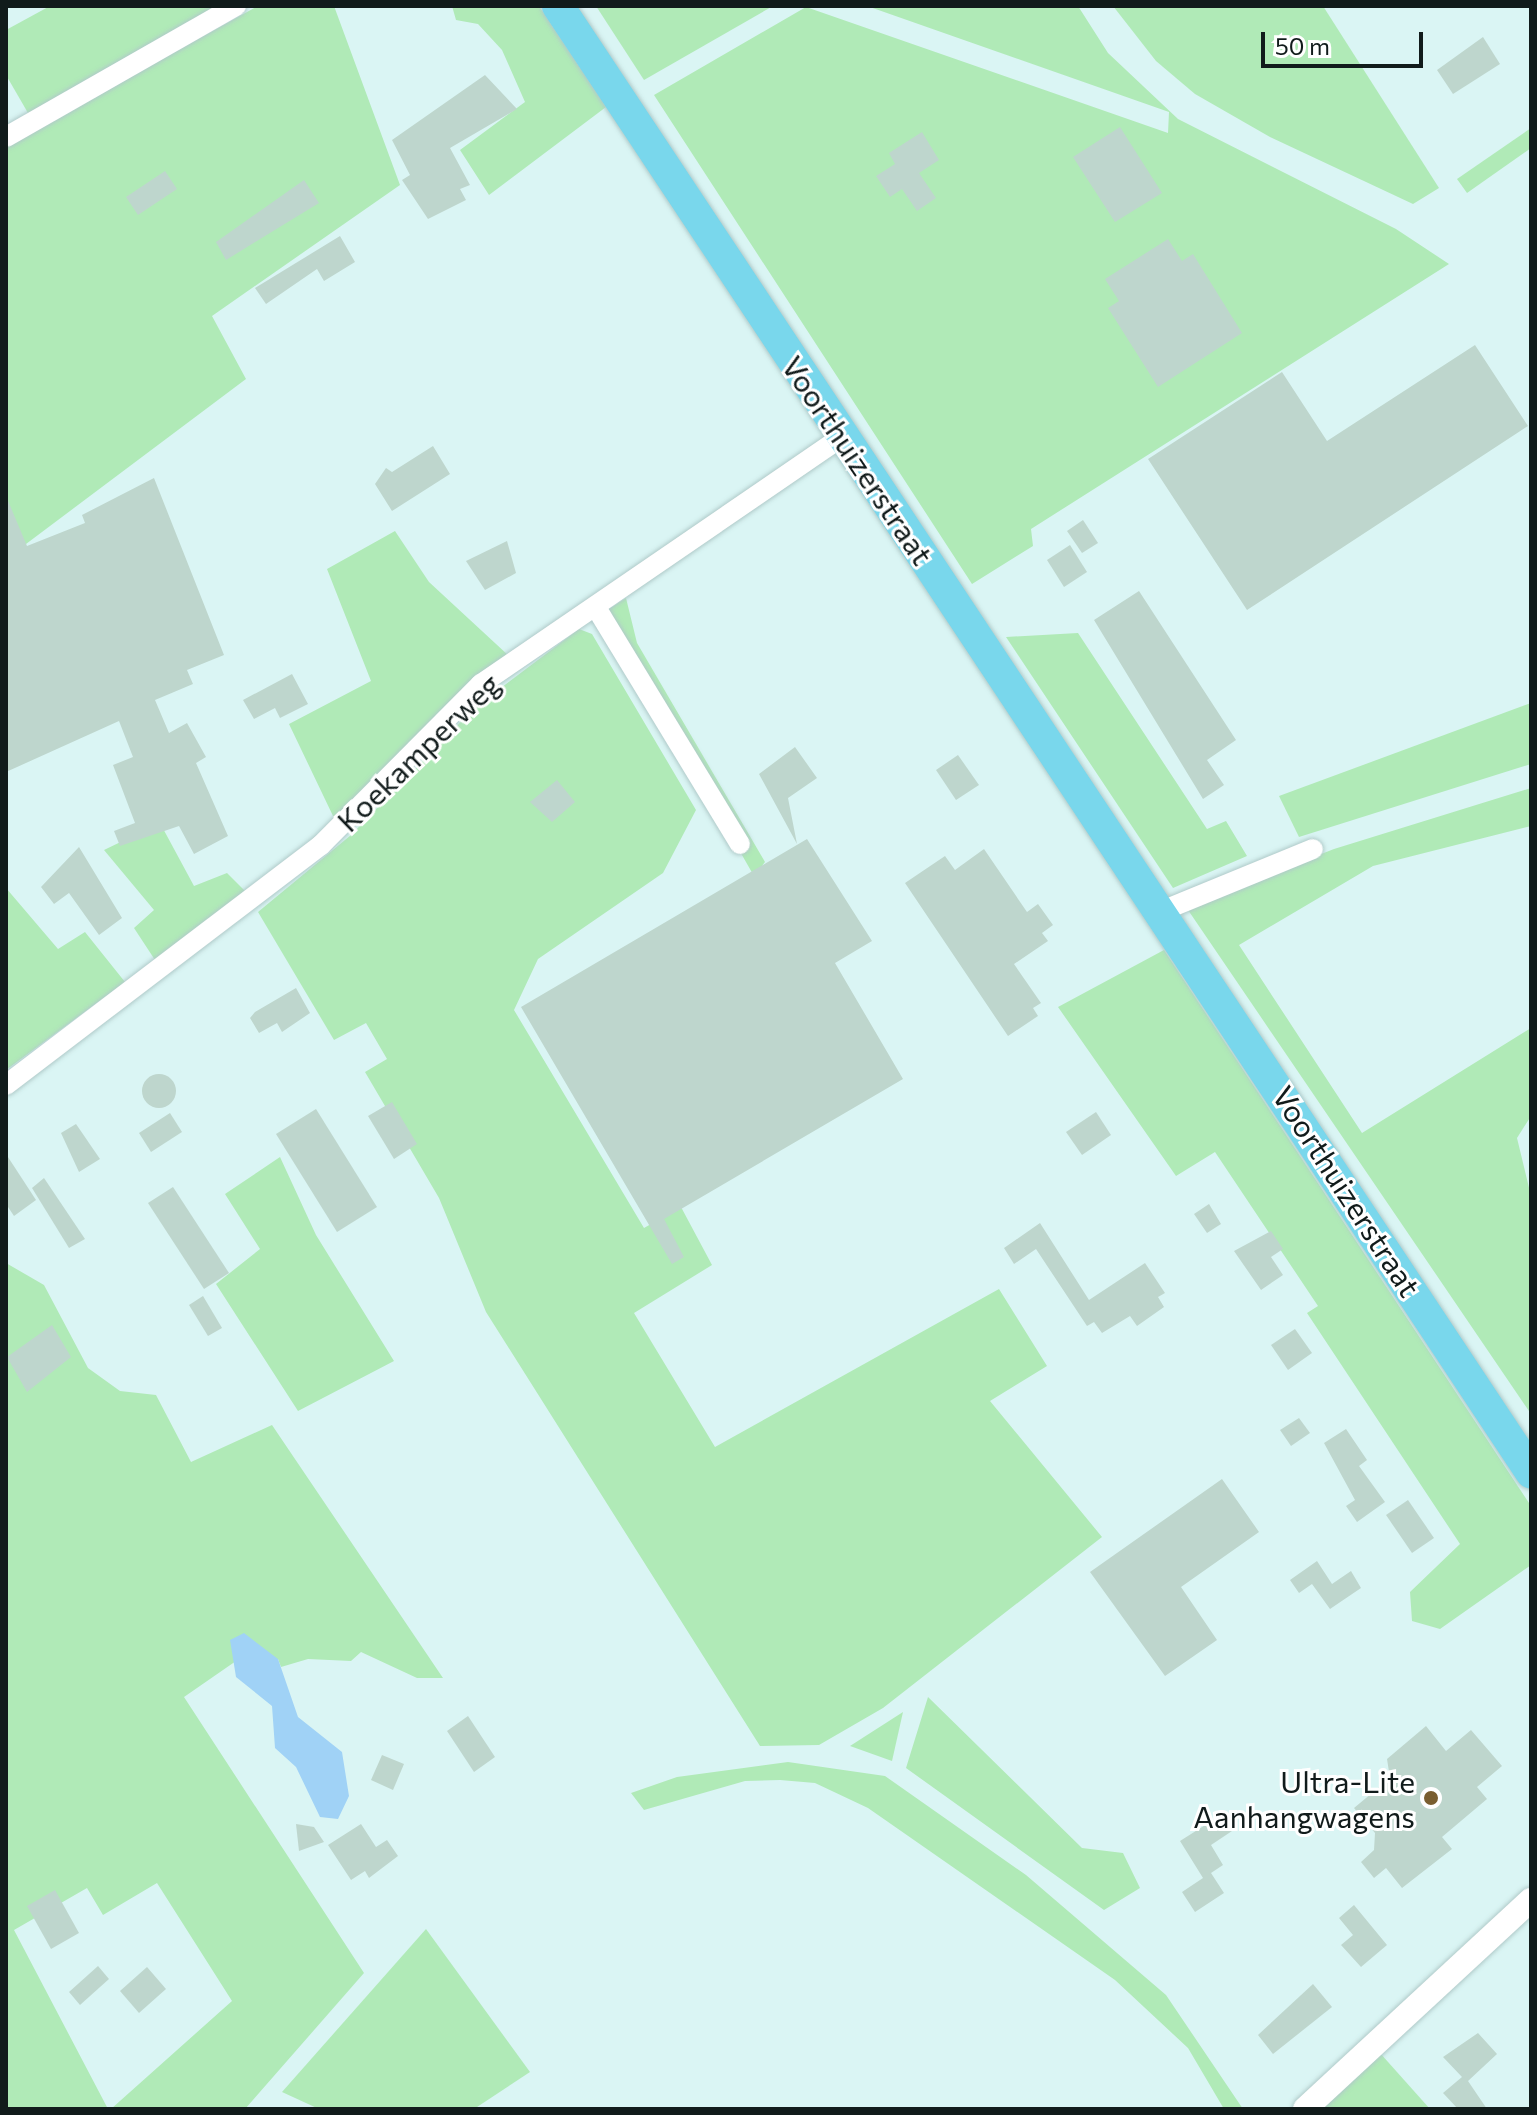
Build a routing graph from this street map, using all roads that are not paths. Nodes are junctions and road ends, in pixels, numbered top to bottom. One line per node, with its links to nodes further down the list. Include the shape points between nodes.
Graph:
1 (236, 6): 3 (street)
2 (558, 6): 4 (main road, Voorthuizerstraat)
3 (6, 137)
4 (842, 437): 5 (street, Koekamperweg); 8 (main road, Voorthuizerstraat)
5 (597, 609): 6 (street); 9 (street, Koekamperweg, via 481,684 321,845)
6 (740, 844)
7 (1313, 849): 8 (street)
8 (1162, 911): 10 (main road, Voorthuizerstraat)
9 (6, 1085)
10 (1531, 1472)
11 (1531, 1900): 12 (street)
12 (1305, 2109)

